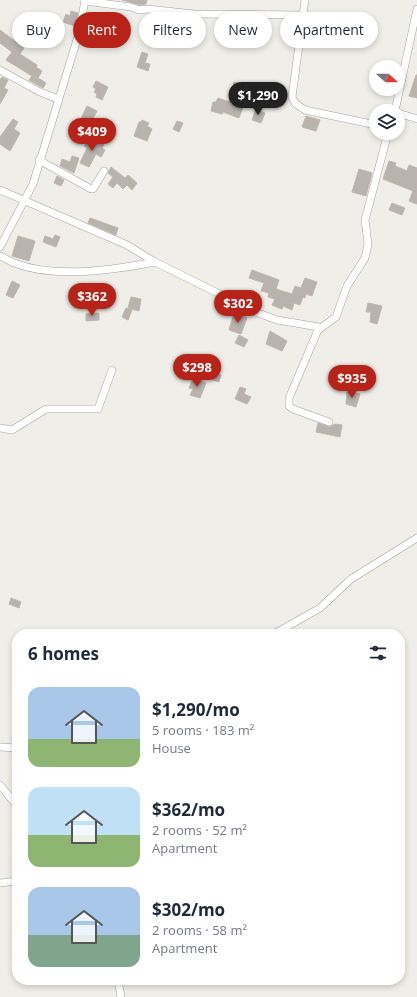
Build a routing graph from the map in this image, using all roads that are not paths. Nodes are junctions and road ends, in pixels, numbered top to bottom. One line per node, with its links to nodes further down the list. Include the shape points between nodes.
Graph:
1 (305, 0): 4 (street)
2 (85, 1): 5 (street, via 139,10 194,14); 8 (street, via 79,33)
3 (417, 9): 9 (street)
4 (303, 12)
5 (280, 15)
6 (299, 48): 12 (street, via 292,97 295,103 305,110)
7 (0, 70): 8 (street)
8 (58, 99): 14 (street)
9 (397, 104)
10 (405, 115): 11 (street)
11 (417, 119)
12 (369, 124)
13 (387, 140): 21 (street, via 365,220 368,244 365,258 347,286 336,317)
14 (40, 160): 15 (street, via 91,189); 17 (street)
15 (104, 171)
16 (0, 190): 17 (street)
17 (26, 200): 18 (street); 20 (street, via 127,245)
18 (0, 247)
19 (0, 256): 20 (street, via 24,266 68,272 107,270)
20 (155, 262): 21 (street, via 258,313 276,320)
21 (320, 327): 23 (street, via 288,403 293,409)
22 (112, 370): 24 (street, via 98,409 46,409 12,430)
23 (330, 422)
24 (0, 428)
25 (417, 538): 26 (street, via 352,579 320,608)
26 (283, 629)
27 (0, 747): 28 (street)
28 (12, 748)
29 (0, 785): 30 (street)
30 (12, 800)
31 (12, 882): 32 (street)
32 (0, 883)
33 (119, 985): 34 (street)
34 (121, 997)

